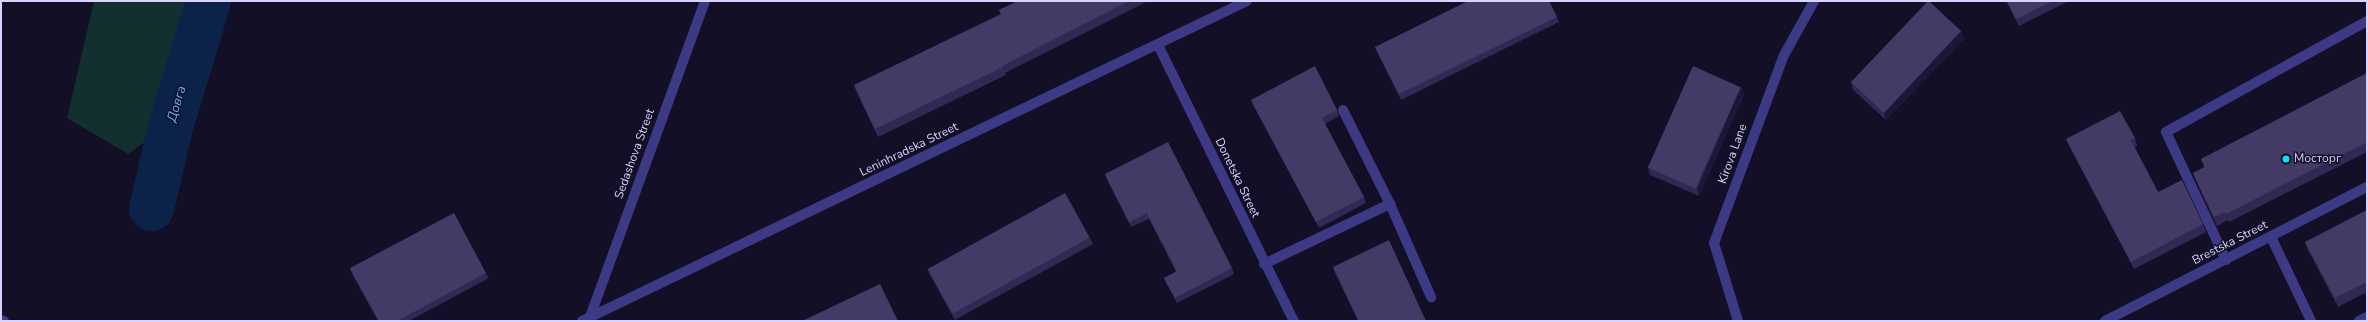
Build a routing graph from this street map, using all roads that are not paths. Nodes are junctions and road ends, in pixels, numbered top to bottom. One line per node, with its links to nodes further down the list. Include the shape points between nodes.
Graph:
1 (705, 1): 14 (street, Sedashova Street)
2 (1247, 1): 5 (street, Leninhradska Street)
3 (1814, 1): 18 (street, Kirova Lane, via 1783,57 1714,243)
4 (2367, 21): 10 (street, via 2166,132)
5 (1158, 45): 11 (street, Donetska Street); 14 (street, Leninhradska Street)
6 (1343, 110): 8 (street)
7 (2367, 187): 9 (street, Brestska Street)
8 (1390, 204): 11 (street); 12 (street)
9 (2270, 237): 10 (street, Brestska Street); 20 (street)
10 (2226, 260): 19 (street, Brestska Street)
11 (1264, 264): 17 (street, Donetska Street)
12 (1431, 297)
13 (2367, 317): 21 (street)
14 (586, 319)
15 (1, 320): 16 (street)
16 (4, 321)
17 (1294, 321)
18 (1738, 321)
19 (2105, 321)
20 (2311, 321)
21 (2359, 321)

